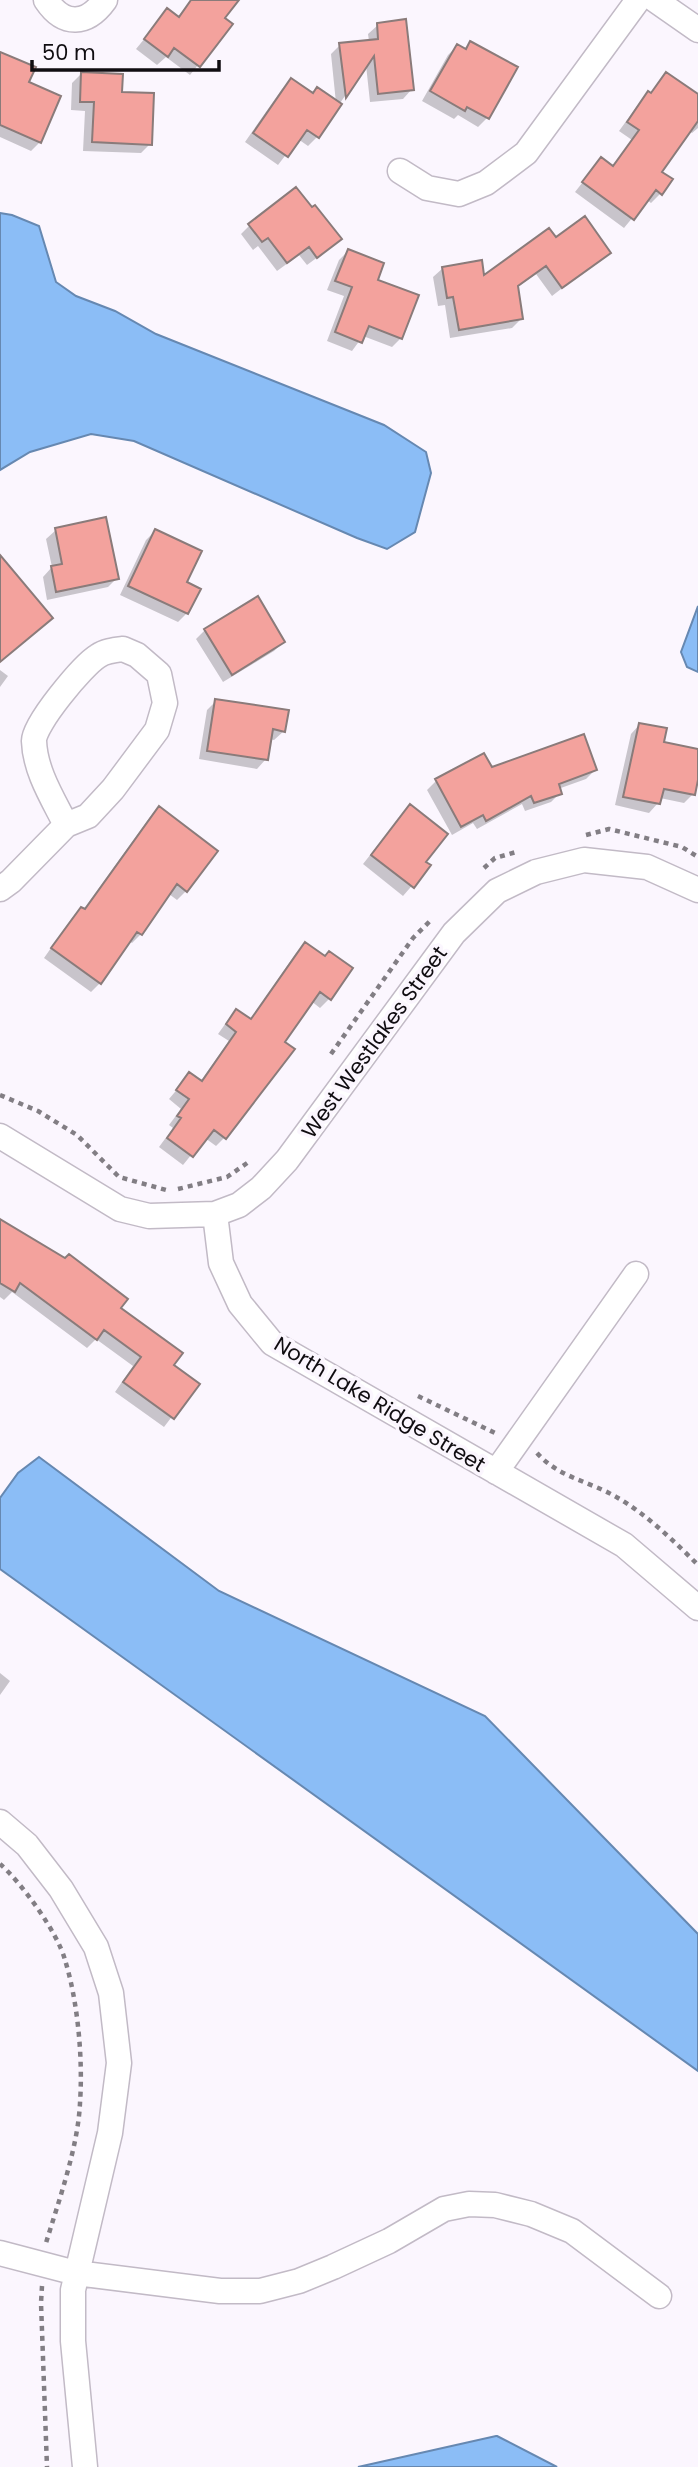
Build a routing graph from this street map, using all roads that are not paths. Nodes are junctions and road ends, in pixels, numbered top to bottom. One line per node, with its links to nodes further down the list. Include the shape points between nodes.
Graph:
1 (46, 0): 2 (street, via 71,21 98,10)
2 (106, 0)
3 (638, 0): 6 (street, via 526,153 486,183 459,194 426,188)
4 (655, 0): 5 (street)
5 (698, 30)
6 (400, 171)
7 (66, 825): 7 (street, via 88,816 157,730 165,703 159,674 123,649 98,656 79,672 33,737 35,757); 8 (street)
8 (0, 889)
9 (698, 890): 11 (street, West Westlakes Street, via 647,867 584,860 536,872 497,891 454,933 287,1160 239,1205)
10 (0, 1136): 11 (street, via 121,1209 149,1216)
11 (215, 1214): 13 (street, North Lake Ridge Street, via 221,1263 240,1304 272,1343)
12 (636, 1274): 13 (street)
13 (496, 1472): 14 (street, North Lake Ridge Street, via 624,1545)
14 (698, 1608)
15 (0, 1822): 17 (street, via 27,1845 61,1889 96,1947 111,1993 119,2063 110,2133)
16 (0, 2253): 17 (street)
17 (76, 2273): 18 (street, via 220,2291 260,2291 299,2281 389,2241 444,2209 469,2203 531,2214 572,2231); 19 (street, via 73,2341)
18 (659, 2296)
19 (85, 2467)

